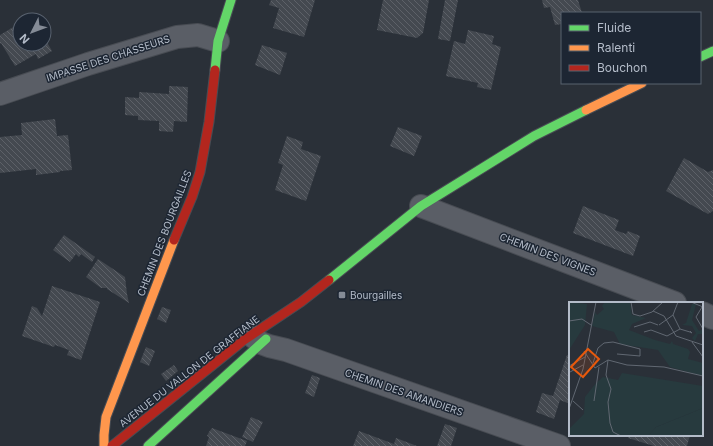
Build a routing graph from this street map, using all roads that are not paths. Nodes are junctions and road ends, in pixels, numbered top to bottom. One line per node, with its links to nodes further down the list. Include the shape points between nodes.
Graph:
1 (231, 0): 2 (street, CHEMIN DES BOURGAILLES)
2 (218, 41): 6 (street, IMPASSE DES CHASSEURS, via 198,35 177,37); 13 (street, CHEMIN DES BOURGAILLES, via 209,122 200,172 106,417)
3 (713, 52): 4 (street)
4 (701, 57)
5 (640, 84): 7 (street, AVENUE DU VALLON DE GRAFFIANE, via 534,136)
6 (0, 94)
7 (421, 206): 8 (street, AVENUE DU VALLON DE GRAFFIANE); 9 (street, CHEMIN DES VIGNES)
8 (301, 302): 12 (street, AVENUE DU VALLON DE GRAFFIANE); 12 (street, AVENUE DU VALLON DE GRAFFIANE)
9 (672, 302)
10 (703, 314): 11 (street)
11 (713, 318)
12 (256, 339): 14 (street, AVENUE DU VALLON DE GRAFFIANE, via 203,372); 15 (street, AVENUE DU VALLON DE GRAFFIANE); 16 (street, CHEMIN DES AMANDIERS, via 269,346)
13 (104, 446)
14 (112, 446)
15 (148, 446)
16 (559, 446)

